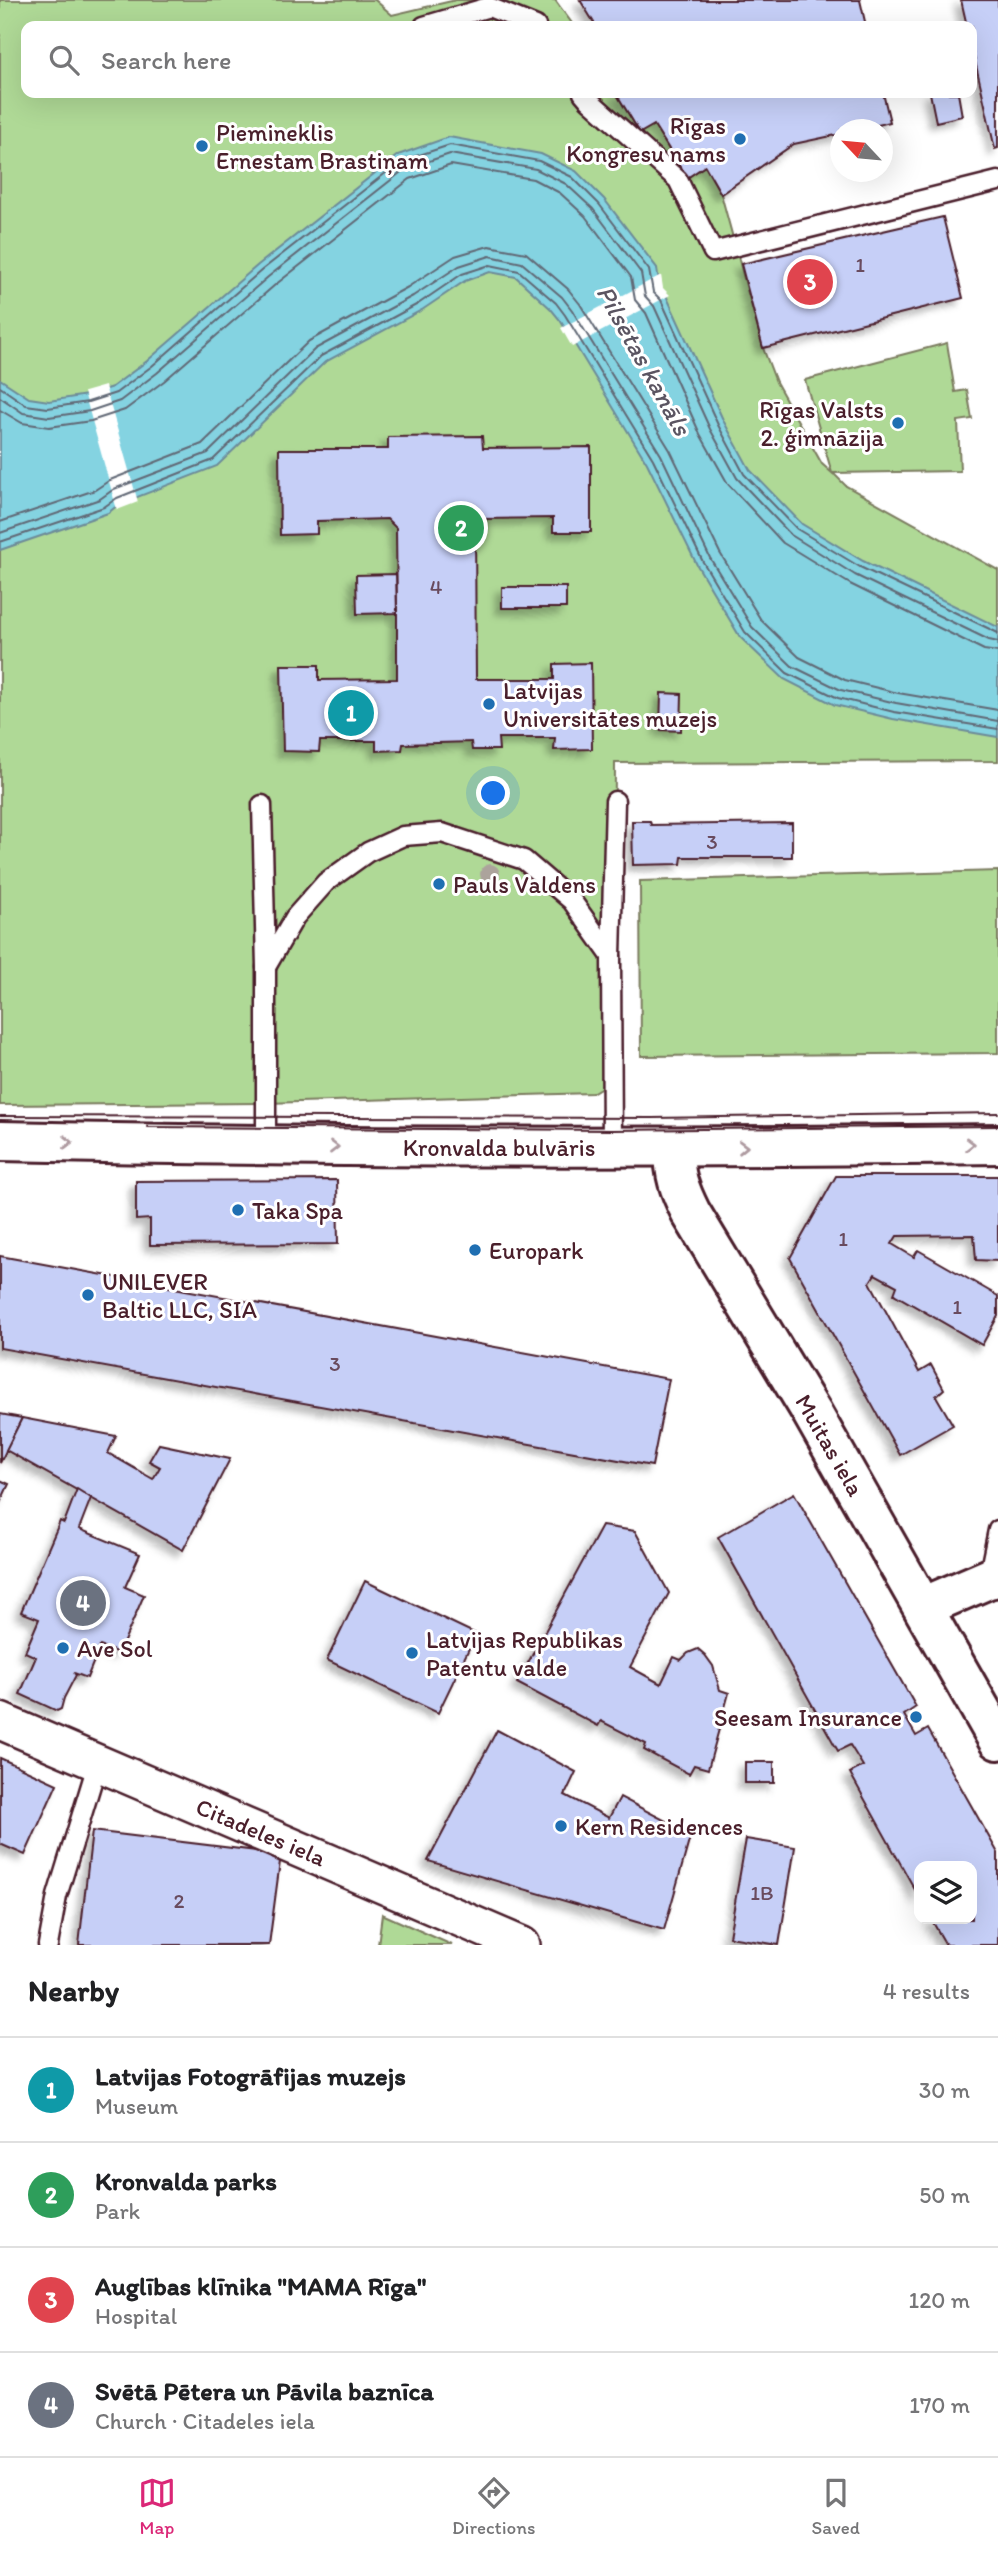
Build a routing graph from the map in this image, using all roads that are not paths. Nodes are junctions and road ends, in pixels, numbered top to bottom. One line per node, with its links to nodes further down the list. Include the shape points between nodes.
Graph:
1 (441, 21): 2 (lane, via 489,7)
2 (524, 21)
3 (587, 98): 4 (lane, via 678,180 713,251)
4 (998, 181)
5 (615, 801): 7 (lane)
6 (262, 805): 8 (lane)
7 (611, 956): 8 (lane, via 572,901 524,860 442,833 403,836 369,852 326,882 295,917); 12 (lane)
8 (266, 967): 11 (lane)
9 (0, 1140): 11 (street, Kronvalda bulvāris, one-way to 11)
10 (998, 1144): 13 (street, Kronvalda bulvāris, one-way to 10)
11 (266, 1147): 12 (street, Kronvalda bulvāris, one-way to 12)
12 (612, 1147): 13 (street, Kronvalda bulvāris)
13 (674, 1148): 16 (street, Muitas iela, via 678,1188 691,1213)
14 (998, 1530): 15 (lane)
15 (993, 1578): 16 (street)
16 (923, 1607): 18 (street, Muitas iela)
17 (0, 1721): 19 (street, Citadeles iela)
18 (998, 1740)
19 (97, 1762): 20 (lane, via 57,1896); 21 (street, Citadeles iela)
20 (48, 1945)
21 (522, 1945)

